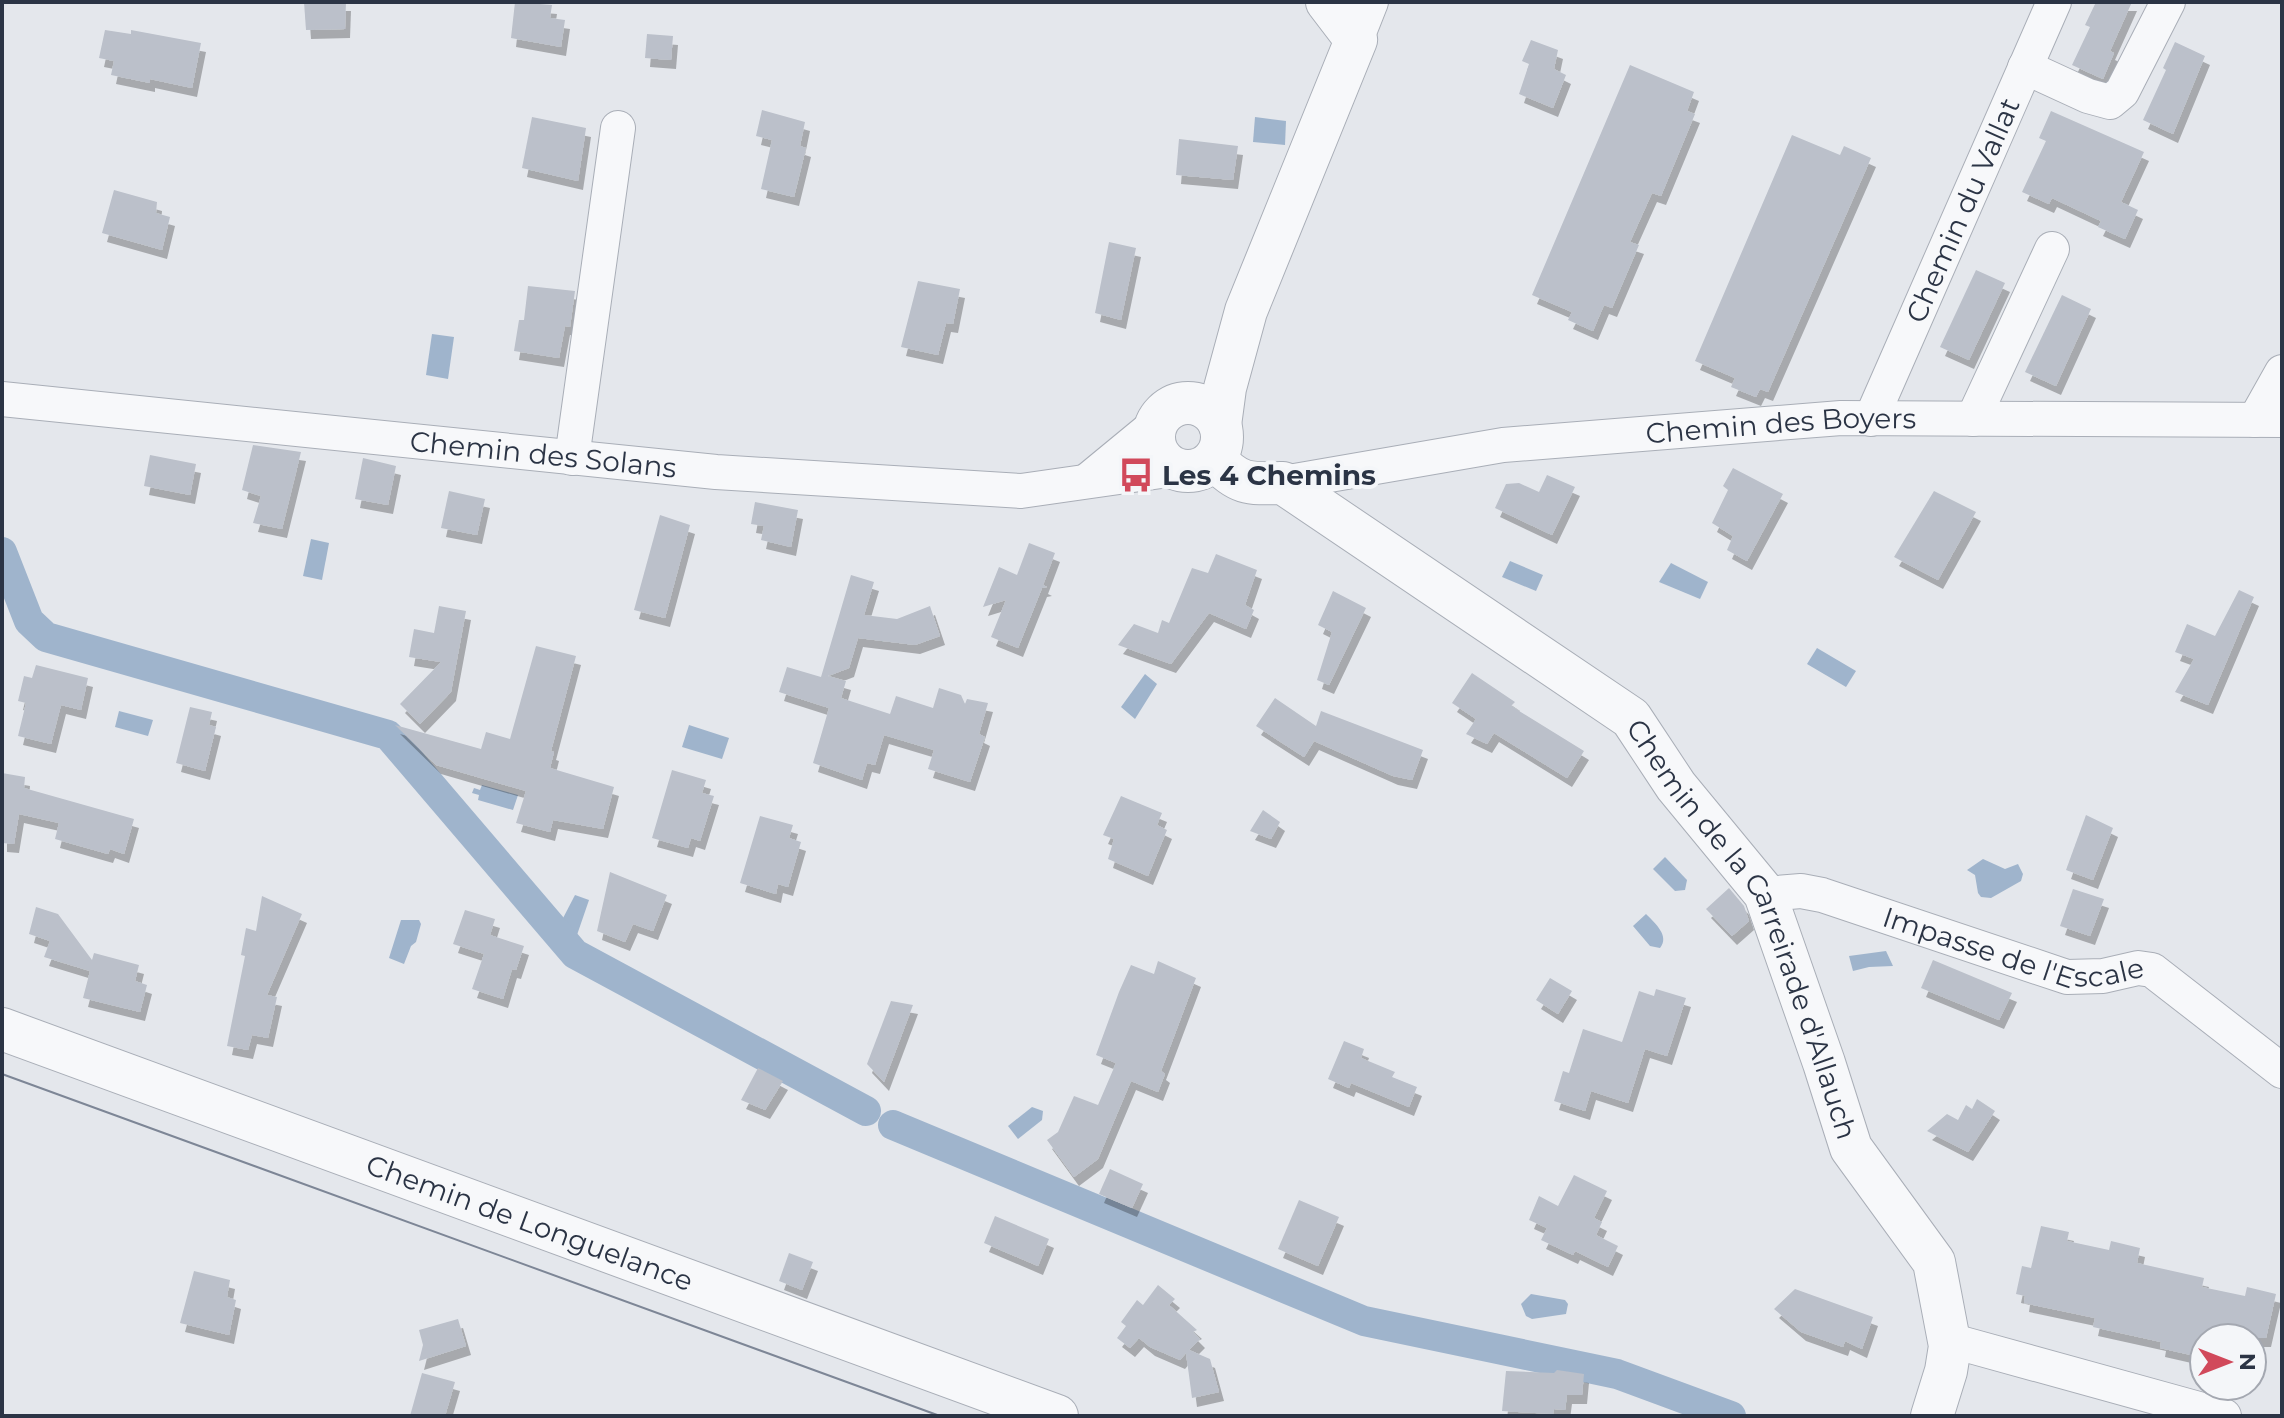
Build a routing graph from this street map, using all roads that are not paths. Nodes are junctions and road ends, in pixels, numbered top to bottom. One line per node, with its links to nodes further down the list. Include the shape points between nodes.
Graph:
1 (1327, 2): 5 (street)
2 (1371, 2): 5 (street)
3 (2054, 2): 6 (street, Chemin du Vallat)
4 (2168, 2): 6 (street, via 2122,92 2110,102)
5 (1356, 40): 9 (street)
6 (2025, 67): 13 (street, Chemin du Vallat)
7 (618, 128): 17 (street)
8 (2052, 249): 14 (street)
9 (1246, 311): 12 (street); 16 (street)
10 (2282, 372): 15 (street)
11 (2, 399): 17 (street, Chemin des Solans)
12 (1163, 416): 16 (street, via 1181,403 1193,403 1214,414); 18 (street, via 1154,446); 19 (street)
13 (1871, 419): 14 (street, Chemin des Boyers); 20 (street, Chemin des Boyers, via 1503,445)
14 (1973, 419): 15 (street, Chemin des Boyers)
15 (2268, 420)
16 (1217, 442): 18 (street, via 1197,470); 20 (street, via 1231,477 1253,484)
17 (572, 458): 19 (street, Chemin des Solans, via 1021,491)
18 (1175, 469): 19 (street, Chemin des Solans)
19 (1085, 482)
20 (1283, 483): 21 (street, Chemin de la Carreirade d'Allauch, via 1631,718 1676,786)
21 (1765, 894): 23 (street, Impasse de l'Escale, via 1822,895 2067,977 2152,970); 24 (street, Chemin de la Carreirade d'Allauch, via 1851,1148 1934,1262)
22 (2, 1029): 25 (street, Chemin de Longuelance)
23 (2282, 1071)
24 (1949, 1340): 26 (street, Chemin de la Carreirade d'Allauch); 27 (street)
25 (1057, 1416)
26 (1932, 1416)
27 (2224, 1416)

